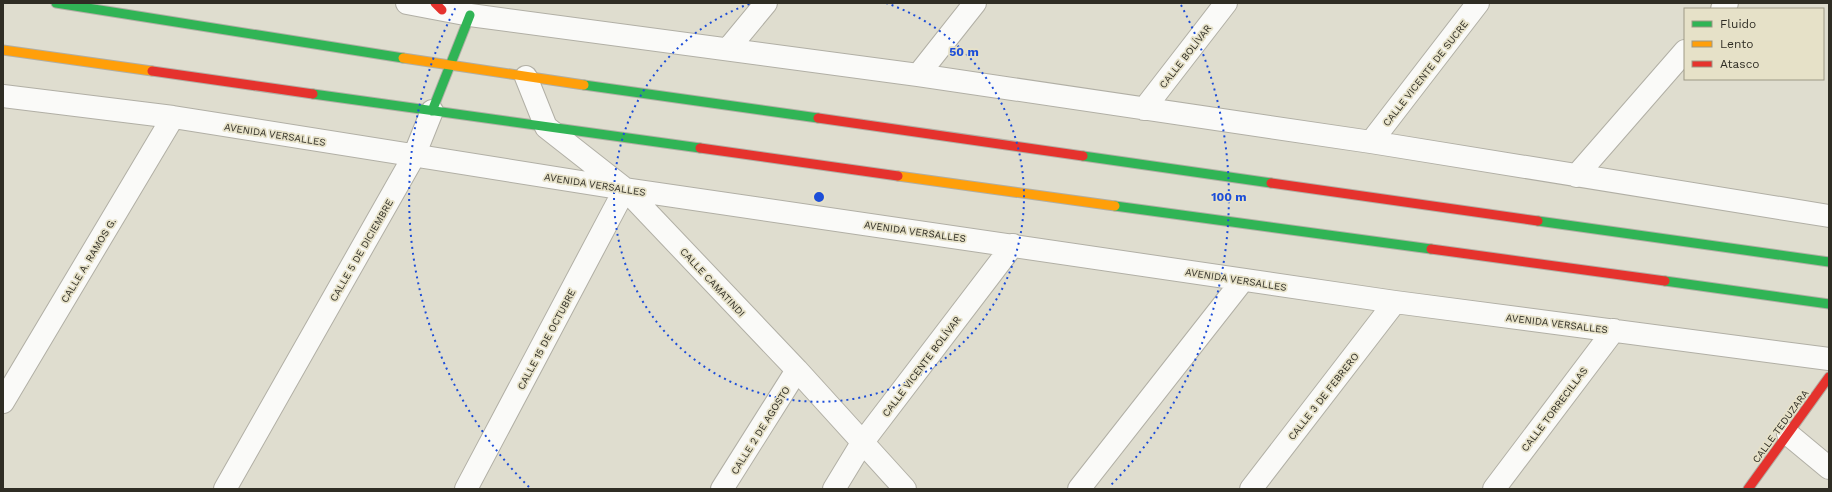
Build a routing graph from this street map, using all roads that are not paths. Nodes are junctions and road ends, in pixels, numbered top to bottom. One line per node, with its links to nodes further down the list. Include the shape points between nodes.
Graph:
1 (56, 3): 12 (street)
2 (407, 3): 7 (street)
3 (766, 3): 9 (street)
4 (975, 3): 13 (street)
5 (1226, 3): 16 (street, CALLE BOLÍVAR)
6 (1478, 3): 20 (street, CALLE VICENTE DE SUCRE)
7 (438, 6): 8 (street)
8 (474, 9): 9 (street); 12 (street, CALLE 5 DE DICIEMBRE)
9 (728, 49): 13 (street)
10 (3, 50): 17 (street)
11 (1684, 52): 22 (street)
12 (450, 65): 14 (street); 17 (street, CALLE 5 DE DICIEMBRE)
13 (918, 75): 16 (street)
14 (526, 77): 19 (street); 26 (street)
15 (3, 96): 18 (street, AVENIDA VERSALLES)
16 (1144, 109): 20 (street)
17 (432, 111): 19 (street); 21 (street, CALLE 5 DE DICIEMBRE)
18 (173, 117): 21 (street, AVENIDA VERSALLES); 34 (street, CALLE A. RAMOS G.)
19 (546, 127): 23 (street, CALLE CAMATINDI); 29 (street)
20 (1371, 142): 22 (street)
21 (414, 156): 23 (street, AVENIDA VERSALLES); 38 (street, CALLE 5 DE DICIEMBRE)
22 (1576, 176): 24 (street)
23 (626, 189): 25 (street, AVENIDA VERSALLES); 32 (street, CALLE CAMATINDI); 39 (street, CALLE 15 DE OCTUBRE)
24 (1829, 216)
25 (1013, 245): 27 (street, AVENIDA VERSALLES); 36 (street, CALLE VICENTE BOLÍVAR)
26 (1829, 262)
27 (1243, 280): 28 (street, AVENIDA VERSALLES); 43 (street)
28 (1395, 302): 30 (street, AVENIDA VERSALLES); 44 (street, CALLE 3 DE FEBRERO)
29 (1829, 304)
30 (1614, 330): 31 (street, AVENIDA VERSALLES); 45 (street, CALLE TORRECILLAS)
31 (1829, 359)
32 (797, 370): 36 (street, CALLE CAMATINDI); 40 (street, CALLE 2 DE AGOSTO)
33 (1829, 377): 35 (street, CALLE TEDUZARA)
34 (3, 402)
35 (1788, 434): 37 (street); 46 (street, CALLE TEDUZARA)
36 (862, 443): 41 (street, CALLE VICENTE BOLÍVAR); 42 (street, CALLE CAMATINDI)
37 (1829, 468)
38 (225, 489)
39 (466, 489)
40 (722, 489)
41 (834, 489)
42 (905, 489)
43 (1079, 489)
44 (1251, 489)
45 (1494, 489)
46 (1748, 489)

